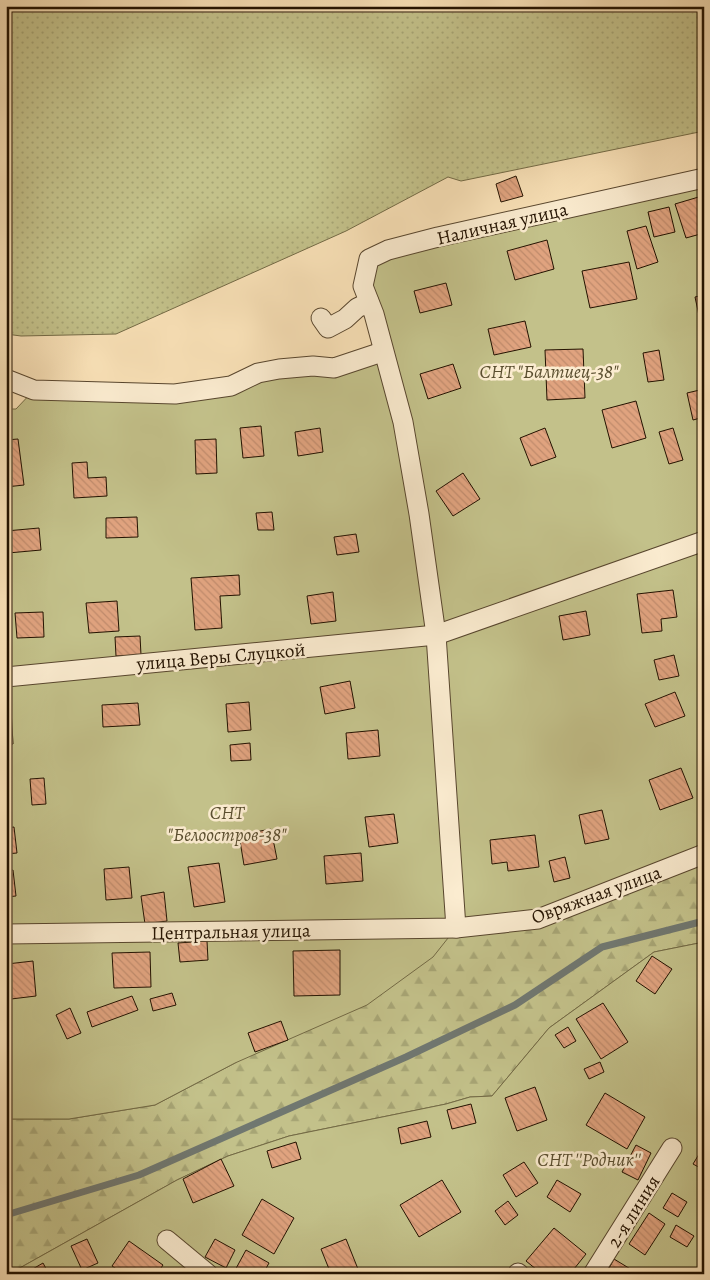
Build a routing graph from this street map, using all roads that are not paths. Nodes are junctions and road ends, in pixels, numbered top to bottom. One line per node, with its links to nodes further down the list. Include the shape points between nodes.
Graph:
1 (704, 178): 2 (street, Наличная улица, via 438,236 388,250 369,259 363,286)
2 (370, 302): 3 (street, via 328,328); 7 (street, Наличная улица, via 403,422)
3 (321, 318)
4 (376, 354): 5 (street, via 334,368 279,369 258,373 231,386 174,394 34,390)
5 (6, 379)
6 (704, 541): 7 (street, улица Веры Слуцкой)
7 (436, 635): 8 (street, улица Веры Слуцкой); 10 (street, Наличная улица)
8 (6, 677)
9 (704, 854): 10 (street, Овряжная улица, via 538,919)
10 (456, 928): 11 (street, Центральная улица)
11 (6, 934)
12 (672, 1148): 15 (street, 2-я линия)
13 (167, 1240): 14 (street)
14 (208, 1274)
15 (593, 1274)

